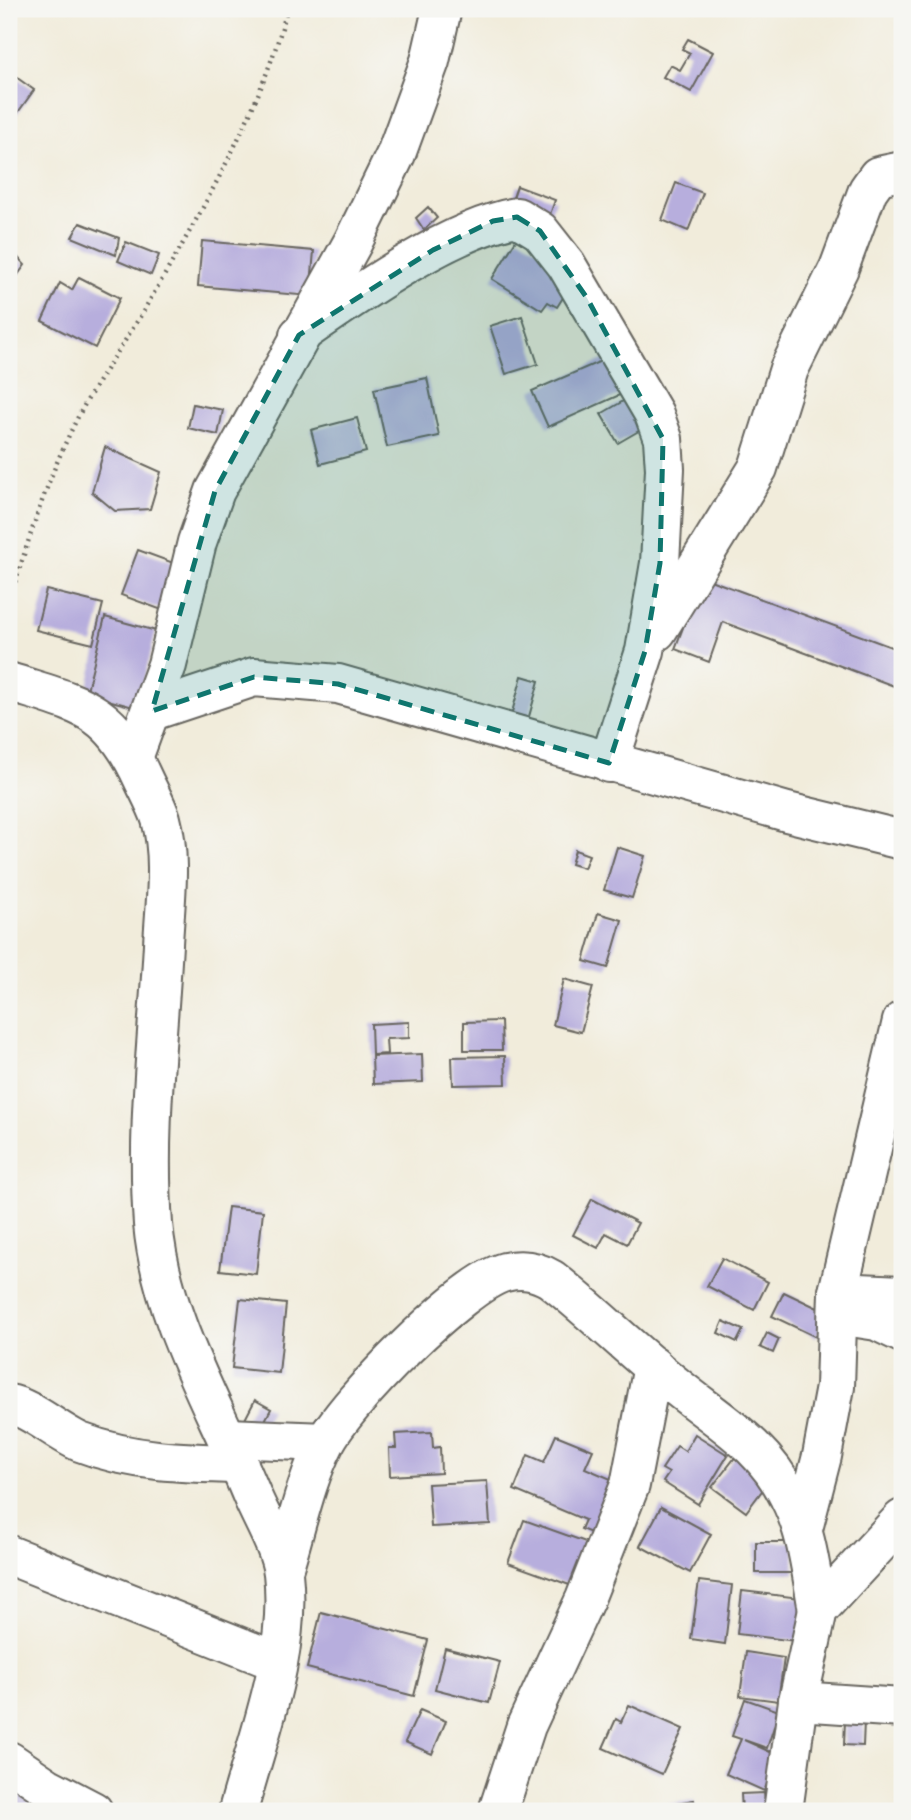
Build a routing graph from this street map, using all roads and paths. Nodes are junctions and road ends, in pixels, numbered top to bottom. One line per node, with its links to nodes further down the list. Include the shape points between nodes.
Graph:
1 (287, 9): 5 (path, via 278,46 225,163 145,310 76,421 48,482)
2 (442, 9): 4 (street, via 430,61 396,154 354,242)
3 (902, 172): 6 (street, via 878,176 868,190 839,268 789,369 758,468)
4 (299, 335): 6 (street, via 433,250 494,221 517,217 540,230 587,298 654,414 663,439 660,563); 8 (street, via 215,491)
5 (9, 603)
6 (645, 651): 10 (street)
7 (9, 682): 9 (street, via 81,706 109,723)
8 (152, 710): 9 (street); 10 (street, via 254,677 338,684)
9 (133, 758): 19 (street, via 161,820 167,869 149,1126 153,1227 167,1295 194,1368)
10 (609, 763): 11 (street)
11 (902, 840)
12 (902, 1021): 14 (street)
13 (902, 1295): 14 (street)
14 (838, 1303): 15 (street); 21 (street, via 835,1387)
15 (902, 1333)
16 (653, 1366): 18 (street, via 551,1279 523,1269 503,1272 420,1334 386,1367); 21 (street, via 738,1431 769,1464); 31 (street, via 630,1485 585,1599 526,1726)
17 (9, 1404): 19 (street, via 80,1442 130,1457 173,1463)
18 (325, 1442): 19 (street); 23 (street)
19 (234, 1451): 23 (street)
20 (902, 1519): 24 (street)
21 (803, 1529): 24 (street)
22 (9, 1555): 25 (street)
23 (283, 1570): 25 (street, via 285,1618)
24 (818, 1610): 26 (street)
25 (278, 1662): 30 (street)
26 (798, 1701): 27 (street); 32 (street)
27 (902, 1708)
28 (9, 1761): 29 (street)
29 (93, 1811)
30 (238, 1811)
31 (498, 1811)
32 (783, 1811)

